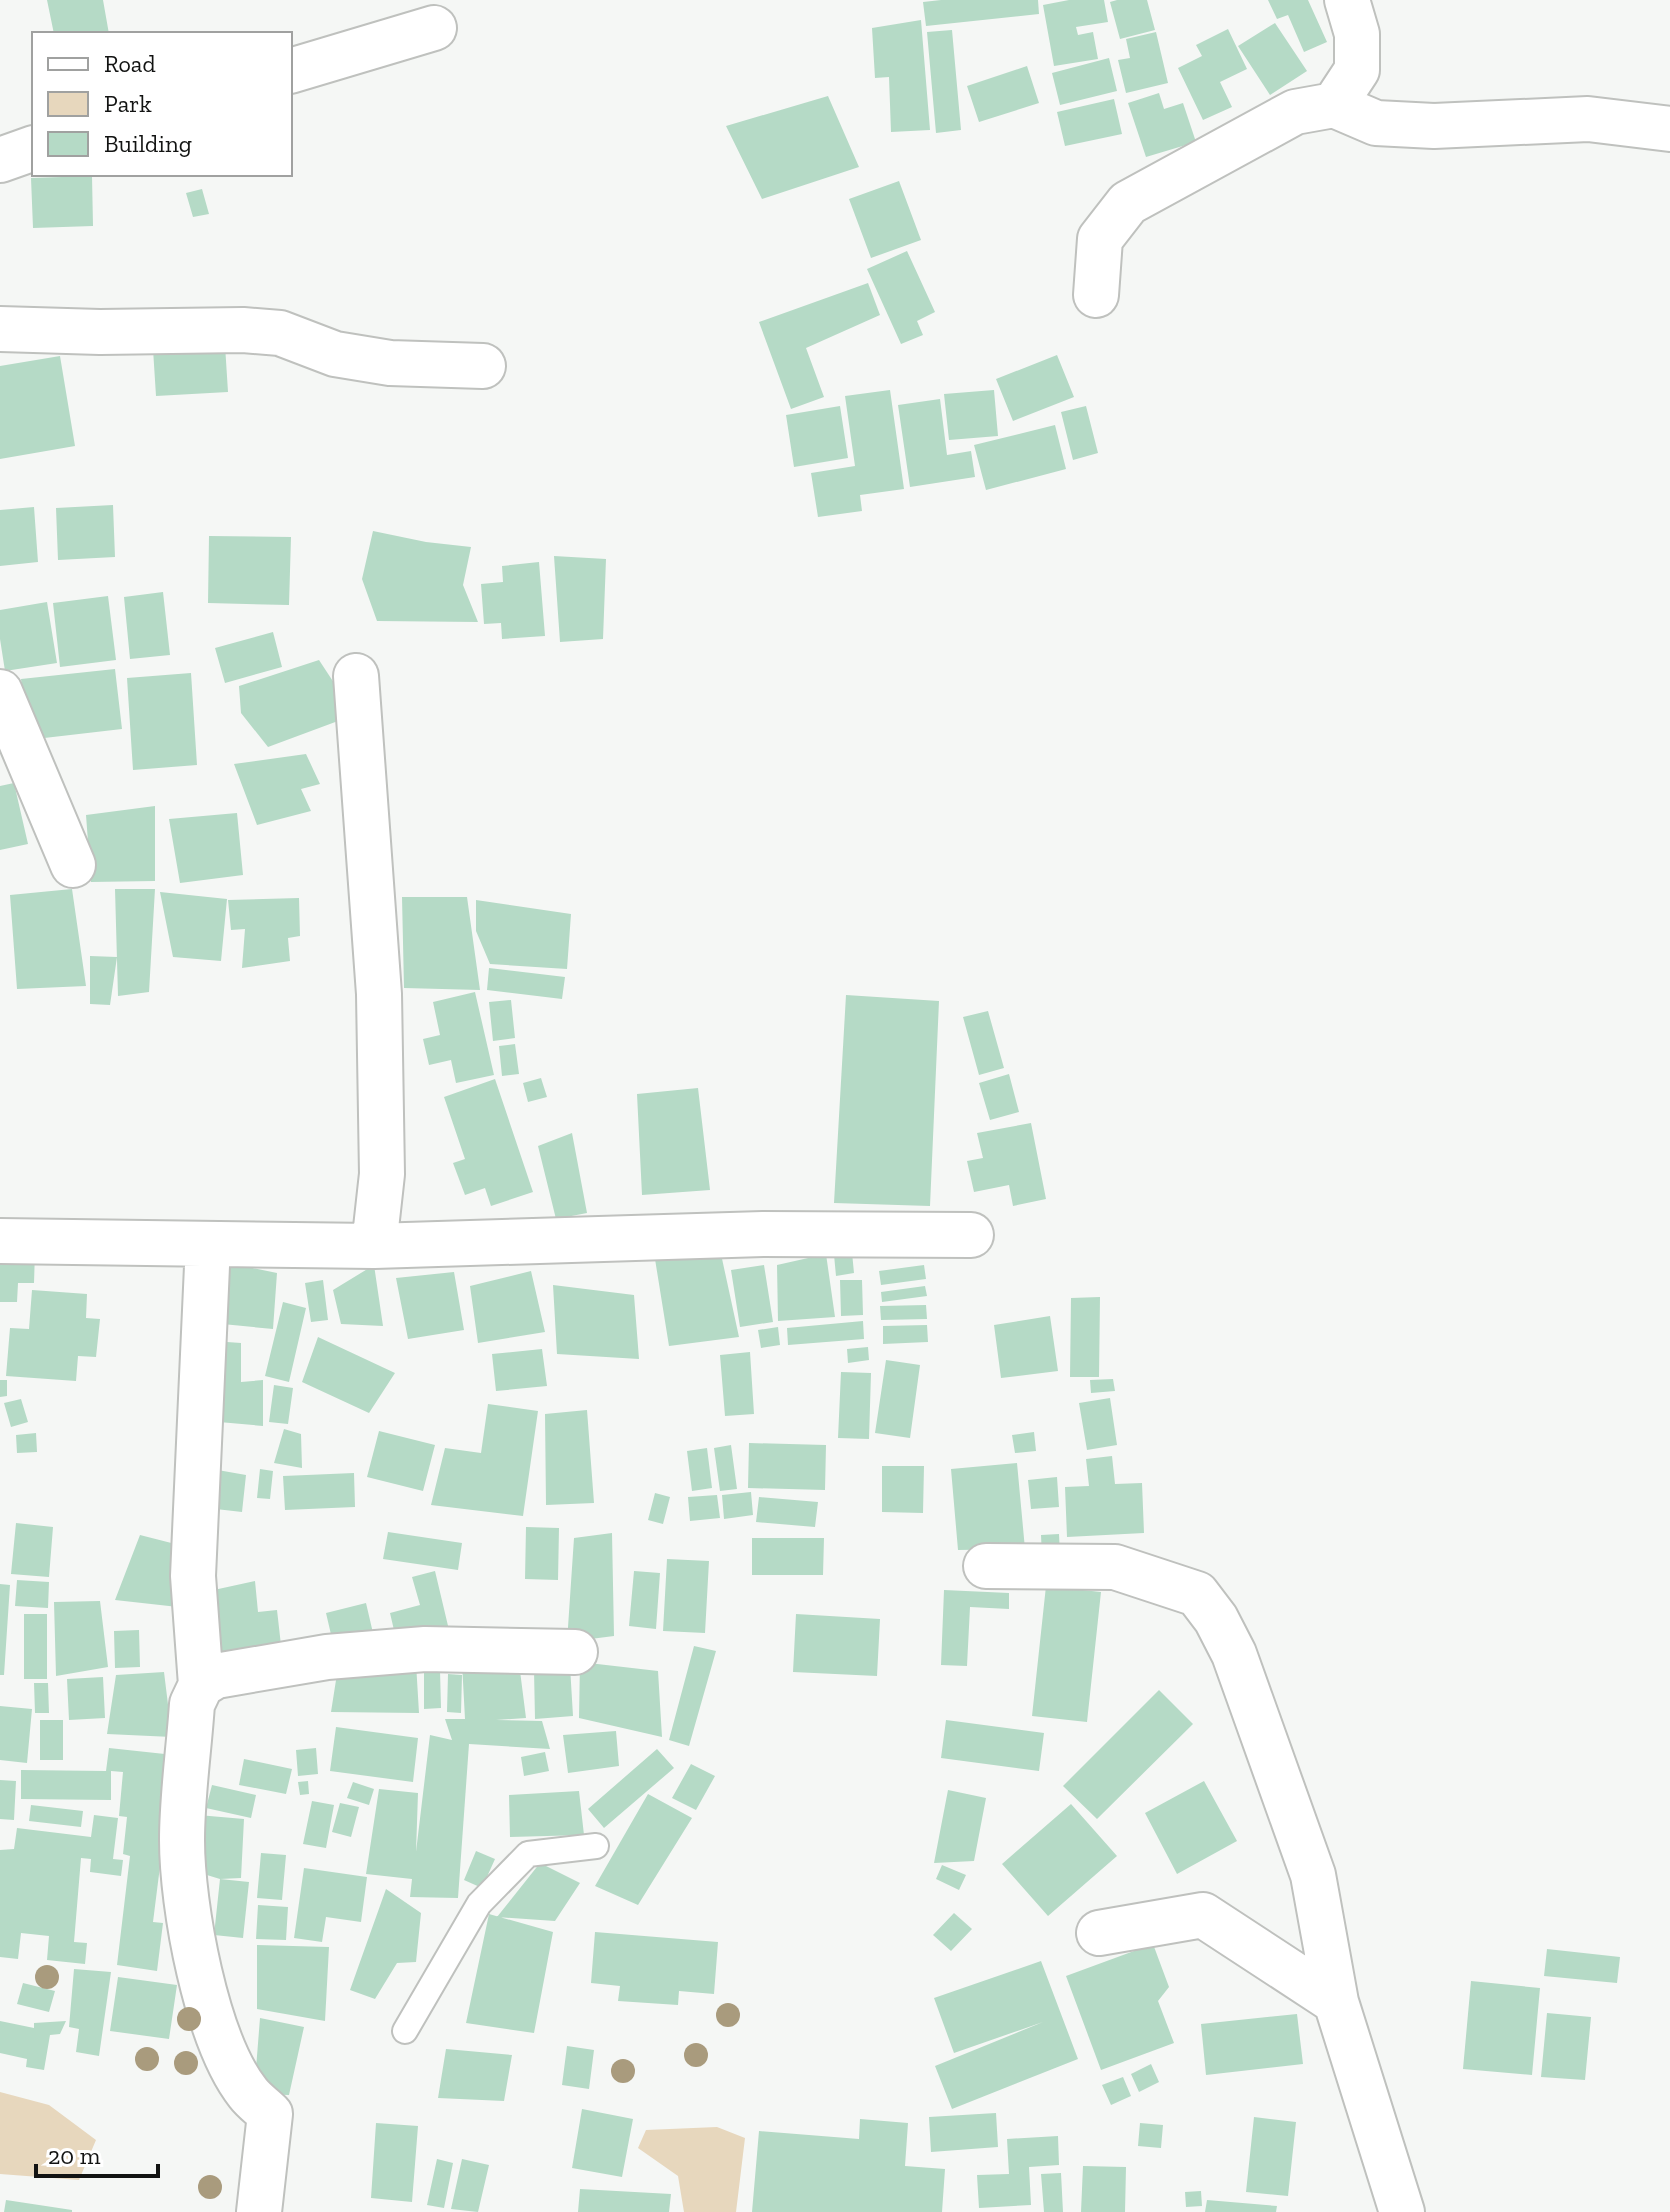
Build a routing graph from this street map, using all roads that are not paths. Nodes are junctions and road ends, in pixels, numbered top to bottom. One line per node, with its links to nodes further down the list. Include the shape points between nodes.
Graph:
1 (1347, 0): 4 (street, via 1357,34 1357,70)
2 (434, 28): 3 (street)
3 (292, 70)
4 (1334, 105): 5 (street, via 1376,123 1434,126 1588,119); 8 (street, via 1295,112 1128,203 1100,239)
5 (1670, 129)
6 (32, 149): 7 (street)
7 (0, 160)
8 (1096, 295)
9 (0, 329): 10 (street, via 243,330 280,333 335,354 390,363)
10 (483, 366)
11 (356, 676): 17 (street, via 379,994 382,1174)
12 (0, 692): 13 (street)
13 (73, 865)
14 (971, 1235): 17 (street, via 763,1234)
15 (0, 1241): 16 (street)
16 (208, 1244): 17 (street); 20 (street, via 193,1576)
17 (374, 1246)
18 (986, 1566): 23 (street, via 1115,1567 1197,1594 1234,1654 1313,1875)
19 (575, 1652): 20 (street, via 425,1649 327,1657 216,1676)
20 (201, 1685): 25 (street, via 192,1704 182,1840 189,1911 204,1993 227,2058 248,2094 270,2114)
21 (596, 1846): 24 (lane, via 528,1854 479,1904)
22 (1099, 1933): 23 (street, via 1203,1915)
23 (1336, 2002): 26 (street)
24 (405, 2031)
25 (259, 2212)
26 (1402, 2212)

